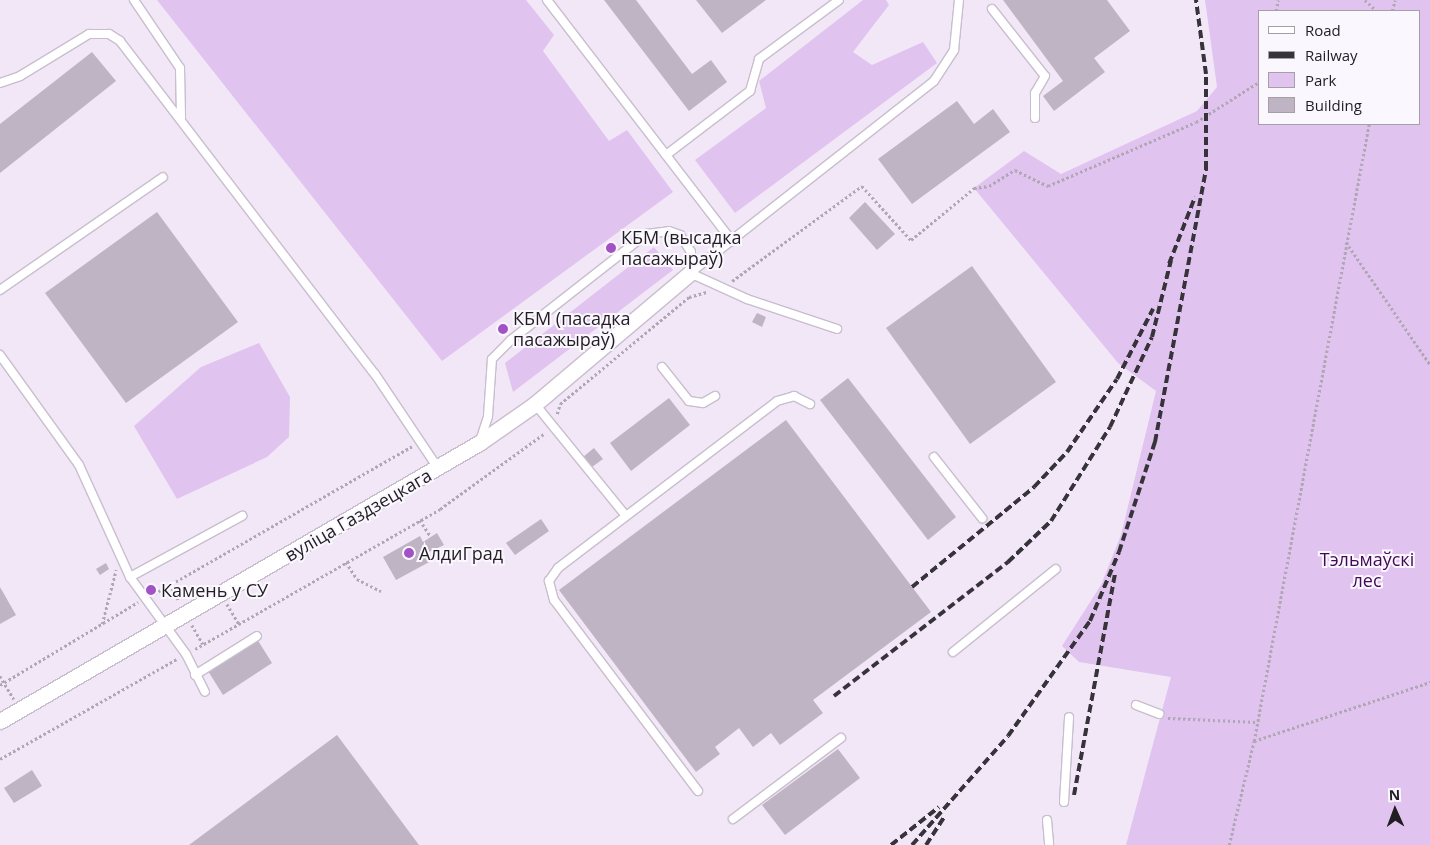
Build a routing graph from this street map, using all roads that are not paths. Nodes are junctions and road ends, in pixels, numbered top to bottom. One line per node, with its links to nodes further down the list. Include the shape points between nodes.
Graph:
1 (134, 0): 7 (lane, via 180,68)
2 (547, 0): 9 (lane)
3 (839, 0): 9 (lane, via 759,60 750,91)
4 (959, 0): 11 (lane, via 954,50 934,81)
5 (992, 8): 8 (lane, via 1044,76 1035,93)
6 (0, 83): 7 (lane, via 20,76 89,34 109,34 120,41)
7 (181, 117): 22 (lane, via 375,374)
8 (1035, 118)
9 (666, 155): 11 (lane)
10 (163, 177): 13 (lane)
11 (732, 240): 12 (lane)
12 (690, 273): 14 (lane); 18 (street, вуліца Газдзецкага); 20 (lane, via 691,252 680,235 669,230 646,234 499,349 488,372 488,416)
13 (0, 290)
14 (837, 330)
15 (0, 355): 27 (lane, via 78,465)
16 (662, 367): 17 (lane, via 689,402 703,403)
17 (715, 396)
18 (535, 404): 20 (street, вуліца Газдзецкага); 24 (lane)
19 (810, 404): 24 (lane, via 794,396 777,401)
20 (479, 443): 22 (street, вуліца Газдзецкага)
21 (934, 457): 25 (lane)
22 (438, 468): 28 (street, вуліца Газдзецкага)
23 (242, 516): 27 (lane)
24 (626, 516): 38 (lane, via 558,568 549,588)
25 (982, 518)
26 (1056, 569): 30 (lane)
27 (130, 577): 28 (lane)
28 (164, 627): 31 (lane, via 186,654); 36 (street, вуліца Газдзецкага)
29 (257, 636): 31 (lane)
30 (953, 652)
31 (195, 675): 32 (lane)
32 (206, 692)
33 (1136, 705): 34 (lane)
34 (1159, 714)
35 (1069, 717): 39 (lane)
36 (0, 721)
37 (841, 738): 40 (lane)
38 (698, 791)
39 (1064, 802)
40 (734, 819)
41 (1047, 820): 42 (lane)
42 (1049, 845)

